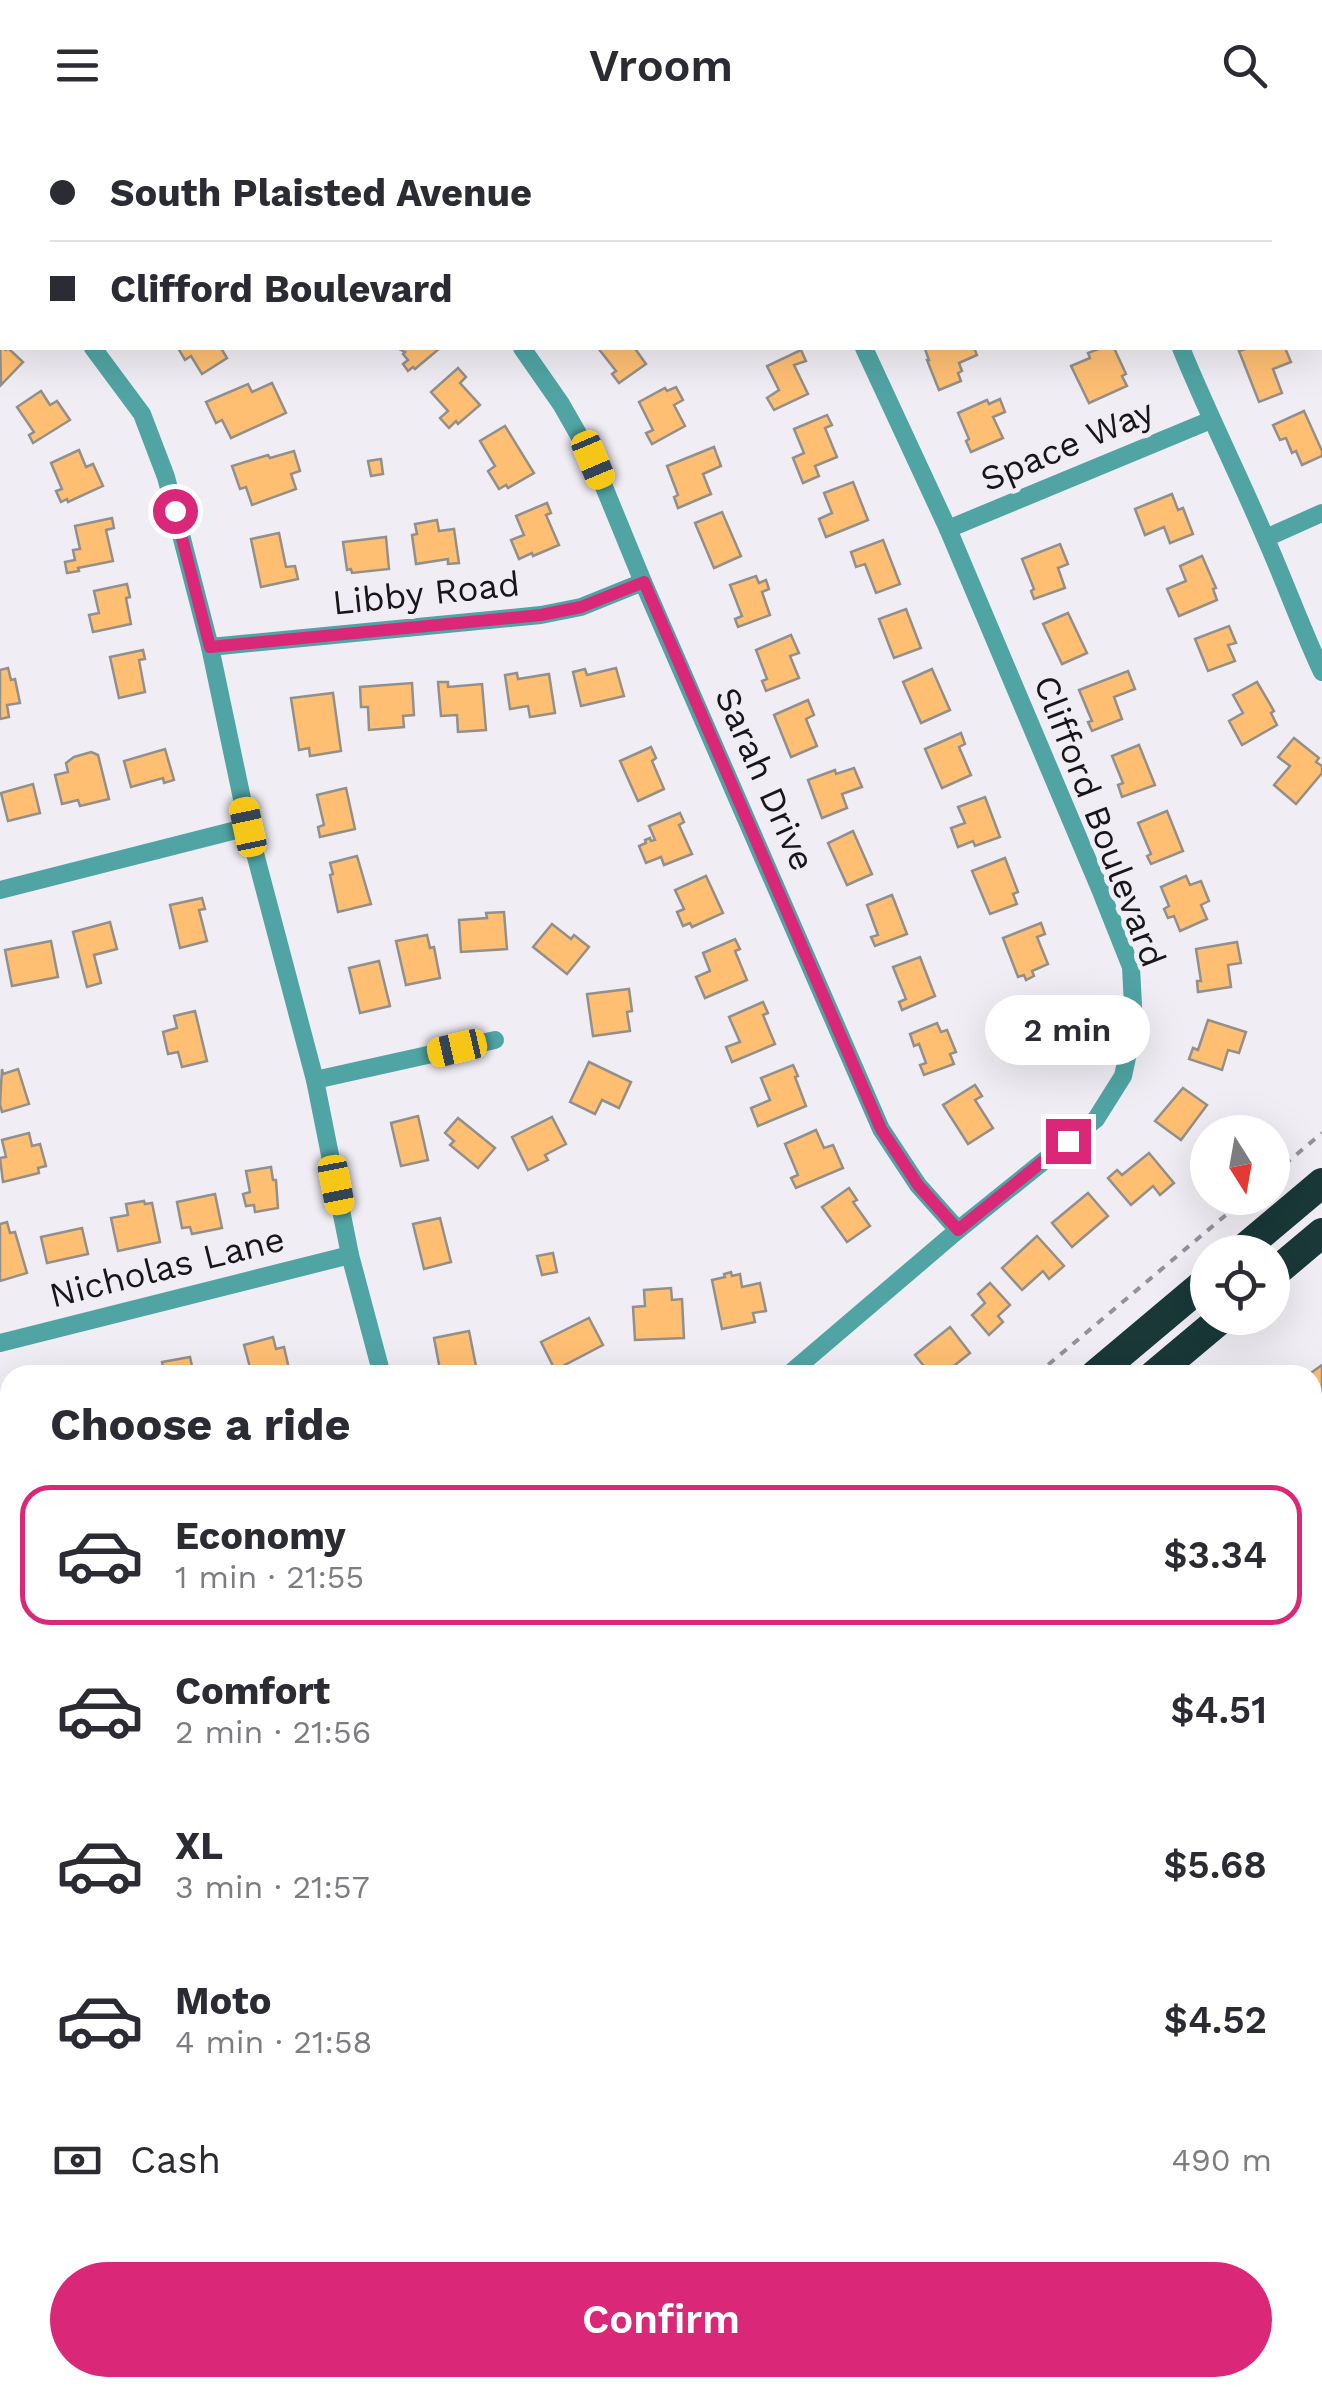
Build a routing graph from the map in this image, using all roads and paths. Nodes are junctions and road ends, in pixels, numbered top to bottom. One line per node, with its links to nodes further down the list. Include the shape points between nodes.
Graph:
1 (94, 350): 10 (street, via 142,414 166,476)
2 (523, 350): 9 (street, Sarah Drive, via 593,460)
3 (865, 350): 7 (street, Clifford Boulevard)
4 (1182, 350): 5 (street)
5 (1211, 420): 7 (street, Space Way); 8 (street)
6 (1322, 513): 8 (street)
7 (948, 529): 20 (street, Clifford Boulevard, via 1131,967 1134,1026 1123,1076 1096,1118)
8 (1266, 538): 11 (street)
9 (644, 582): 10 (street, Libby Road, via 541,615); 20 (street, Sarah Drive, via 881,1129)
10 (210, 647): 12 (street)
11 (1322, 672)
12 (248, 827): 13 (street); 15 (street)
13 (0, 890)
14 (495, 1040): 15 (street)
15 (315, 1080): 23 (street)
16 (1322, 1133): 17 (path)
17 (1290, 1160)
18 (1322, 1183): 22 (highway)
19 (1226, 1215): 30 (path)
20 (958, 1230): 29 (street, Clifford Boulevard)
21 (1322, 1233): 24 (highway)
22 (1260, 1235)
23 (350, 1255): 27 (street, Nicholas Lane); 28 (street)
24 (1290, 1260)
25 (1190, 1295): 31 (highway)
26 (1202, 1335): 32 (highway)
27 (0, 1342)
28 (379, 1365)
29 (800, 1365)
30 (1048, 1365)
31 (1108, 1365)
32 (1166, 1365)

